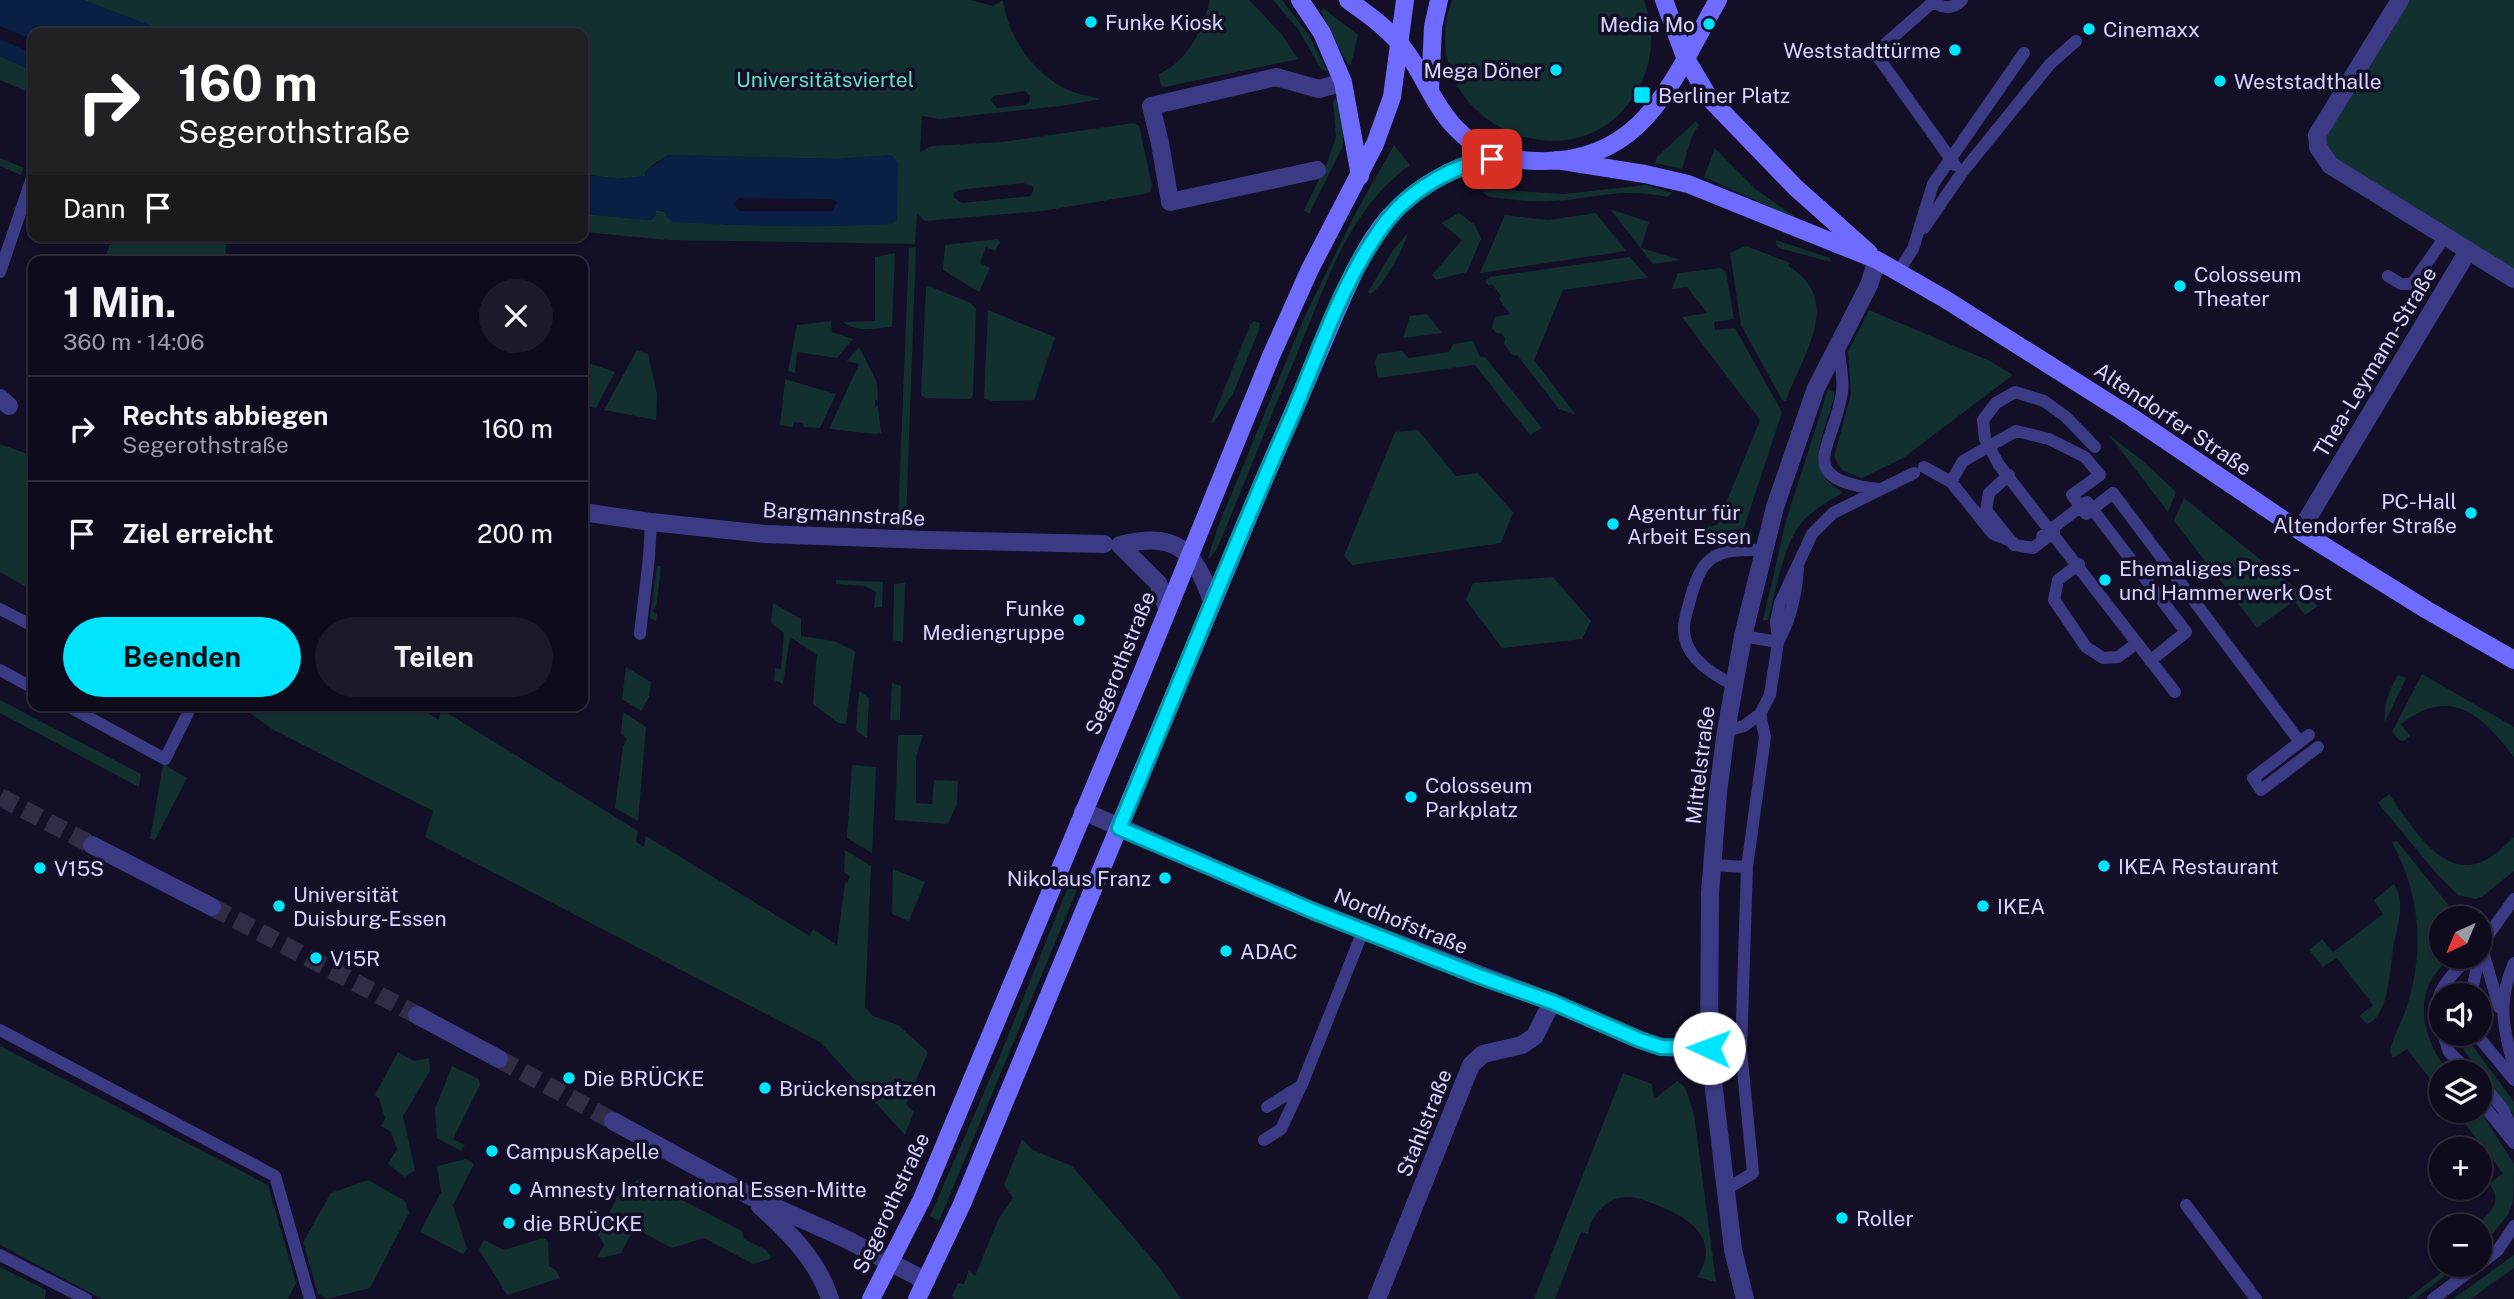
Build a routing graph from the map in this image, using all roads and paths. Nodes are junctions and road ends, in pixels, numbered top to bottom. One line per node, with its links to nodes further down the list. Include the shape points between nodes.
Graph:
1 (1300, 0): 21 (main road, via 1340,73)
2 (1348, 0): 11 (main road)
3 (1405, 0): 11 (main road, Segerothstraße)
4 (1439, 0): 15 (main road, via 1432,34)
5 (1664, 0): 13 (main road, Altendorfer Straße)
6 (1718, 0): 13 (main road)
7 (1962, 0): 9 (lane, via 1952,7)
8 (2400, 0): 23 (street, via 2317,135 2318,147 2330,166)
9 (1933, 1): 18 (lane, via 1884,45 1878,57)
10 (2076, 41): 20 (lane, via 2050,64)
11 (1399, 42): 15 (main road); 21 (main road, Segerothstraße, via 1388,111)
12 (2024, 53): 18 (lane)
13 (1685, 57): 17 (main road, via 1663,98 1637,127 1604,148); 26 (main road, Altendorfer Straße, via 1705,92 1733,125)
14 (1333, 85): 19 (street, via 1319,89 1276,78 1150,106 1170,202)
15 (1430, 93): 16 (main road, via 1465,137)
16 (1501, 159): 17 (main road); 44 (main road, via 1465,165 1427,186 1390,216 1366,250)
17 (1556, 160): 26 (main road, Altendorfer Straße, via 1688,184)
18 (1952, 160): 20 (lane); 24 (lane, via 1933,184)
19 (1317, 170)
20 (1961, 174): 24 (lane)
21 (1360, 176): 42 (main road, Segerothstraße, via 1304,282)
22 (28, 190): 27 (lane)
23 (2445, 237): 25 (street); 29 (lane, via 2413,284 2401,284)
24 (1916, 239): 28 (lane)
25 (2468, 251): 30 (street); 39 (street, Thea-Leymann-Straße)
26 (1877, 260): 28 (main road, Altendorfer Straße); 31 (street, Mittelstraße)
27 (0, 272)
28 (1898, 272): 39 (main road, Altendorfer Straße, via 2130,416)
29 (2388, 276)
30 (2514, 279)
31 (1838, 348): 35 (lane, via 1843,388 1824,453 1825,464 1838,482); 41 (street, Mittelstraße, via 1816,388)
32 (2095, 447): 33 (lane, bridge, via 2044,401 2015,392 1996,403 1983,420 1985,439)
33 (2004, 470): 38 (lane); 38 (lane, bridge, via 1987,509 2014,544 2032,545)
34 (1951, 482): 35 (lane, via 1919,470); 38 (lane, bridge, via 1993,534 2031,543); 62 (lane, via 1963,461 2016,431 2049,439 2085,457 2099,475 2072,495 2086,514 2113,493 2305,738 2253,778 2262,790)
35 (1878, 489): 50 (lane, via 1833,513 1812,534 1780,603)
36 (588, 513): 37 (street, Bargmannstraße)
37 (650, 522): 40 (street, Bargmannstraße, via 778,535); 48 (lane)
38 (2051, 531): 43 (lane); 51 (lane); 53 (lane, via 2089,503 2188,632)
39 (2300, 531): 52 (main road, Altendorfer Straße)
40 (1104, 544)
41 (1764, 551): 49 (street, Mittelstraße); 56 (lane, via 1725,552 1711,559 1692,591 1684,627 1686,643 1714,676)
42 (1190, 554): 44 (street); 45 (main road, Segerothstraße); 45 (street, via 1151,538 1121,545 1158,583)
43 (2079, 565): 51 (lane); 51 (lane, bridge, via 2059,580 2054,600 2086,647 2103,658 2118,657); 53 (lane)
44 (1212, 601): 64 (main road)
45 (1167, 608): 63 (main road, Segerothstraße)
46 (0, 609): 47 (lane)
47 (28, 623)
48 (640, 634)
49 (1742, 636): 50 (lane); 56 (street, Mittelstraße)
50 (1778, 642): 60 (lane, via 1770,695)
51 (2136, 642): 53 (lane)
52 (2514, 660)
53 (2152, 661): 57 (lane)
54 (0, 670): 55 (lane)
55 (28, 685)
56 (1734, 685): 61 (street, Mittelstraße)
57 (2175, 691)
58 (77, 711): 59 (lane, via 164,759)
59 (187, 711)
60 (1760, 714): 61 (lane, via 1744,726); 67 (lane, via 1765,737)
61 (1726, 731): 66 (street, Mittelstraße)
62 (2318, 747)
63 (1083, 811): 64 (street, Nordhofstraße); 104 (main road, Segerothstraße, via 922,1199)
64 (1119, 828): 70 (street, Nordhofstraße); 106 (main road)
65 (92, 845): 69 (street)
66 (1712, 865): 67 (lane); 82 (street, Mittelstraße)
67 (1747, 867): 83 (lane)
68 (2514, 899): 71 (lane)
69 (212, 907)
70 (1363, 931): 76 (street, Nordhofstraße); 90 (lane)
71 (2492, 932)
72 (2514, 962): 78 (lane, via 2504,991)
73 (2457, 970): 75 (lane)
74 (2487, 970): 78 (lane)
75 (2444, 983)
76 (1552, 1002): 82 (street, Nordhofstraße, via 1661,1047); 112 (street, Stahlstraße, via 1535,1036 1522,1045 1483,1054 1471,1065)
77 (417, 1015): 85 (street)
78 (2503, 1018): 88 (lane)
79 (0, 1030): 108 (lane, via 275,1176)
80 (2447, 1046): 84 (lane)
81 (2486, 1046): 89 (lane)
82 (1709, 1048): 83 (lane); 98 (street, Mittelstraße)
83 (1741, 1050): 98 (lane, via 1753,1173)
84 (2449, 1052): 86 (lane); 87 (lane)
85 (499, 1059)
86 (2454, 1060)
87 (2457, 1060)
88 (2514, 1068)
89 (2514, 1080)
90 (1302, 1084): 92 (lane); 96 (lane, via 1281,1129)
91 (2492, 1096): 95 (lane)
92 (1267, 1107)
93 (2492, 1116): 97 (lane)
94 (613, 1121): 99 (street)
95 (2514, 1133)
96 (1264, 1140)
97 (2514, 1143)
98 (1726, 1190): 113 (street, Mittelstraße, via 1733,1251)
99 (750, 1196): 104 (street); 109 (street, via 799,1245)
100 (2186, 1205): 114 (lane)
101 (2514, 1226): 103 (lane)
102 (0, 1255): 107 (lane)
103 (2492, 1255)
104 (889, 1262): 106 (street); 110 (main road, Segerothstraße)
105 (2463, 1277): 115 (lane)
106 (926, 1281): 111 (main road)
107 (86, 1299)
108 (310, 1299)
109 (830, 1299)
110 (871, 1299)
111 (917, 1299)
112 (1377, 1299)
113 (1745, 1299)
114 (2256, 1299)
115 (2434, 1299)

